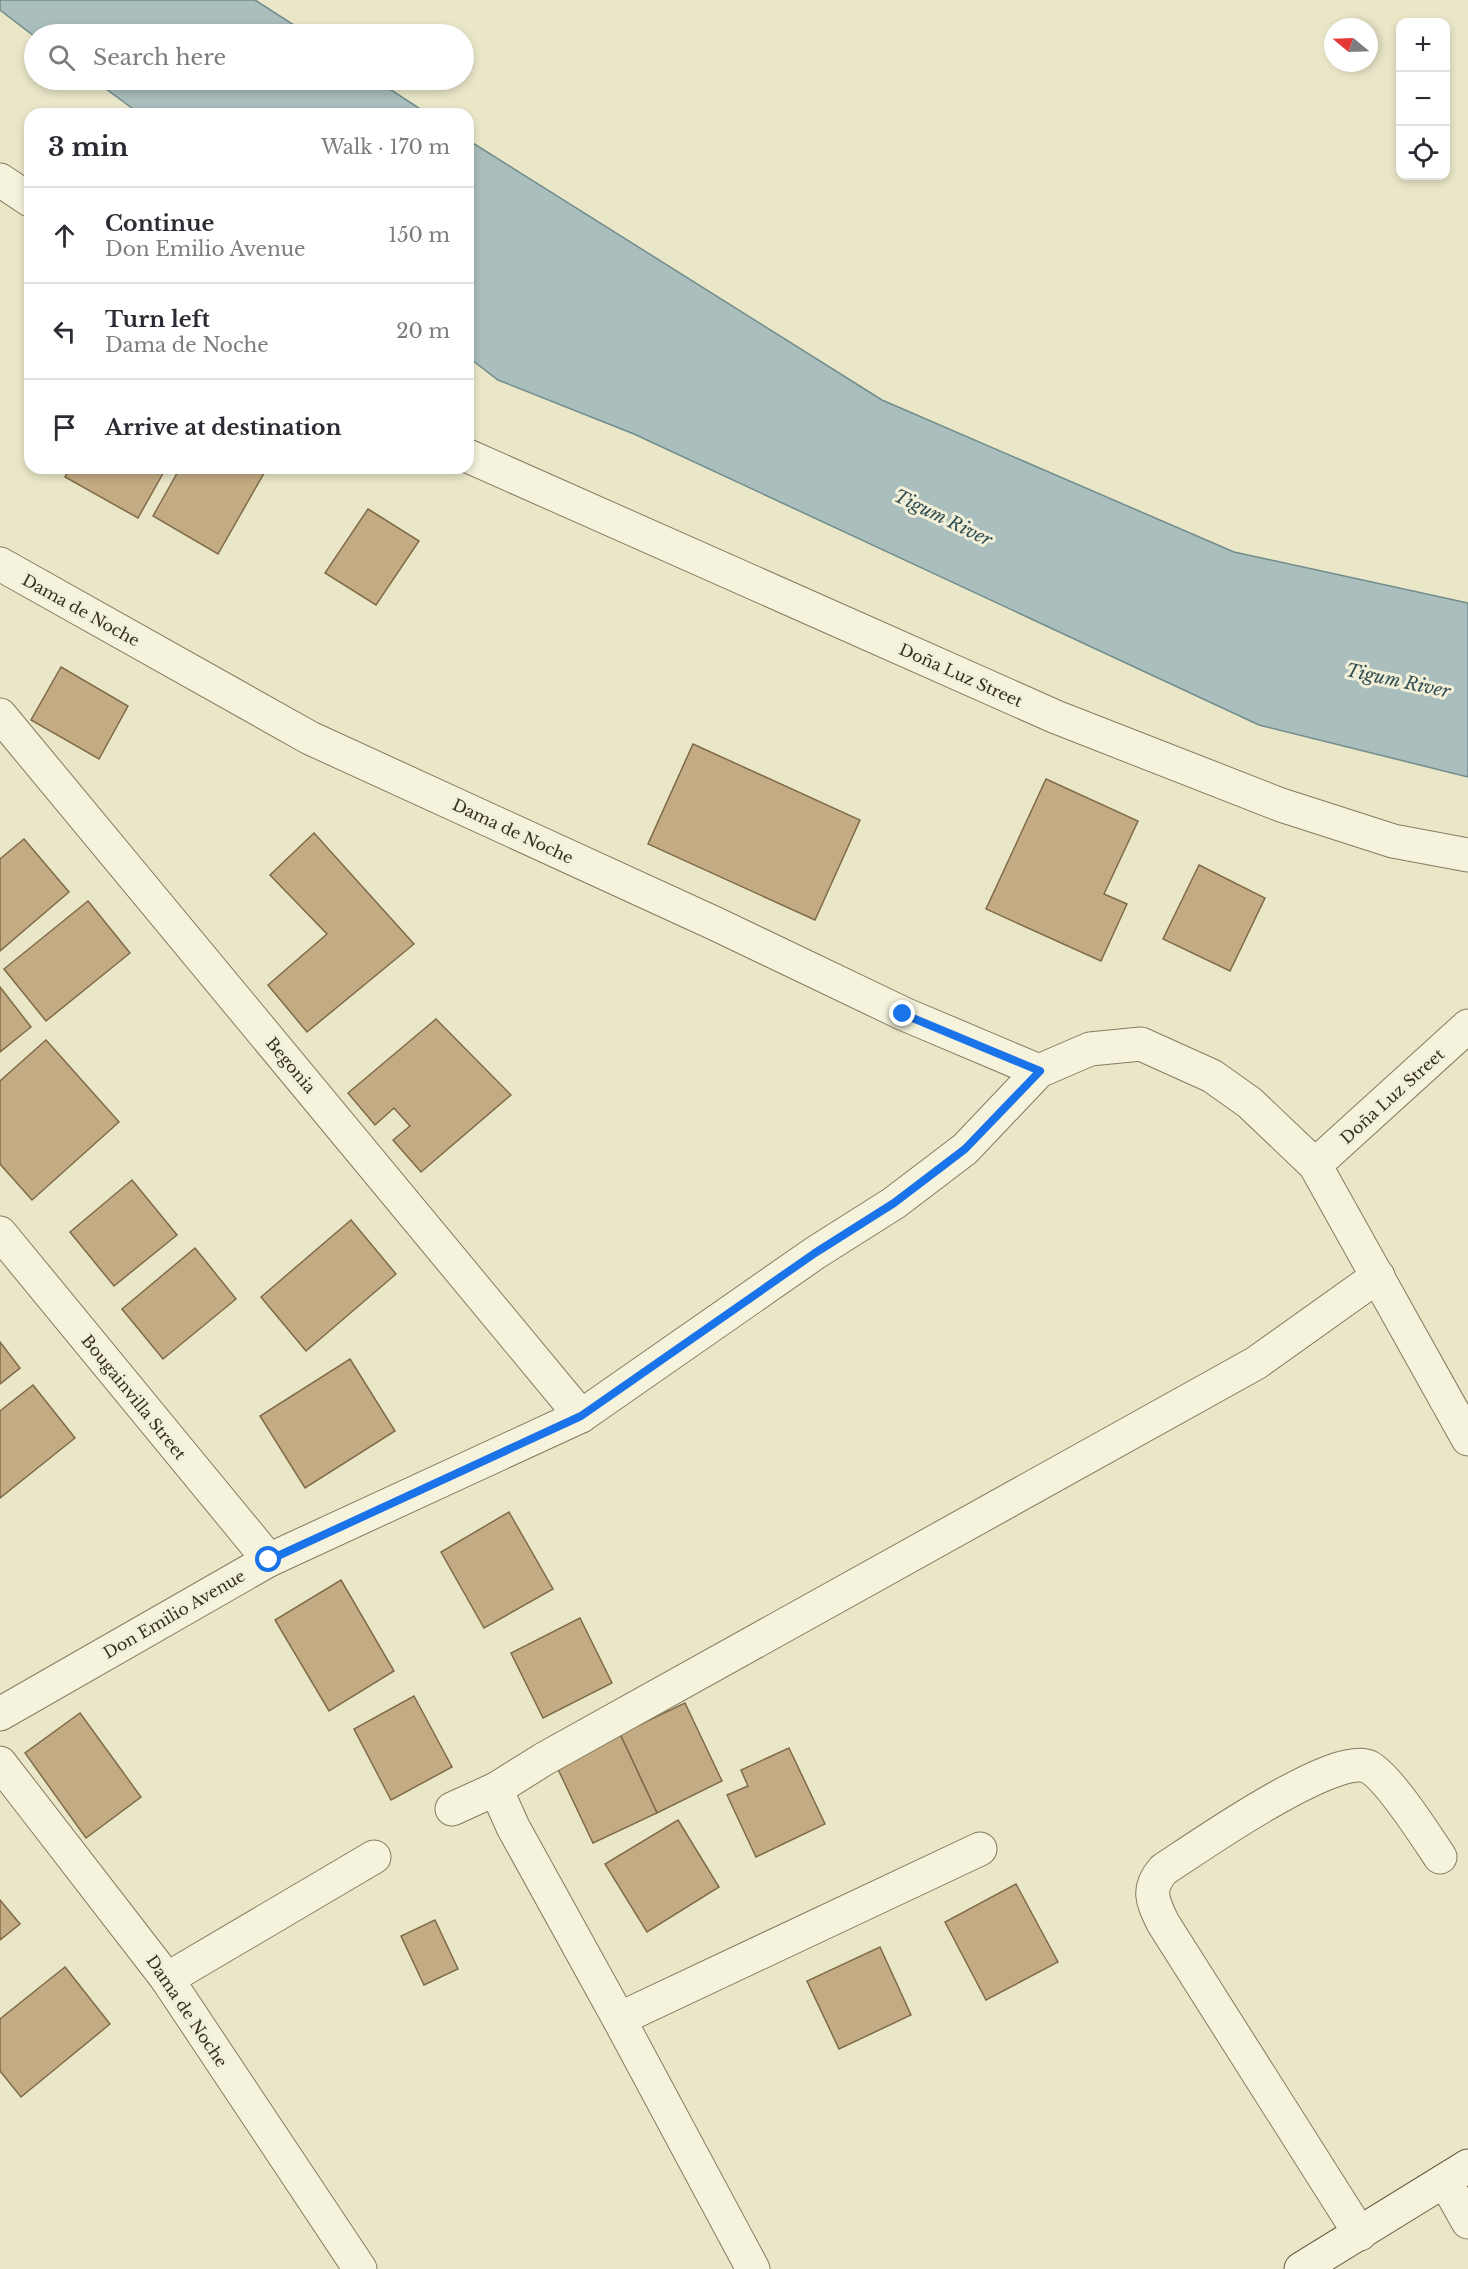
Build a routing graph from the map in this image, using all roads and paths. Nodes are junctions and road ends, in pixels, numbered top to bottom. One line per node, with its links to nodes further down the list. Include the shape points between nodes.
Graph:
1 (474, 459): 4 (street, Doña Luz Street, via 1056,717 1281,806 1393,841)
2 (0, 564): 6 (street, Dama de Noche, via 310,738 903,1014)
3 (0, 715): 10 (street, Begonia)
4 (1468, 855)
5 (1468, 1026): 7 (street, Doña Luz Street)
6 (1040, 1071): 7 (street, via 1090,1049 1141,1044 1212,1076 1250,1103); 10 (street, Don Emilio Avenue, via 965,1149 894,1203 815,1253)
7 (1315, 1165): 9 (street)
8 (0, 1233): 12 (street, Bougainvilla Street)
9 (1378, 1276): 11 (street); 15 (street, via 1256,1363)
10 (581, 1416): 12 (street, Don Emilio Avenue)
11 (1468, 1439)
12 (269, 1560): 13 (street, Don Emilio Avenue)
13 (0, 1714)
14 (0, 1763): 20 (street, Dama de Noche)
15 (496, 1788): 16 (street); 21 (street, via 513,1827)
16 (452, 1809)
17 (980, 1849): 21 (street)
18 (374, 1857): 20 (street)
19 (1440, 1857): 24 (street, via 1385,1781 1368,1767 1355,1765 1295,1787 1163,1870 1154,1881 1153,1902 1163,1923)
20 (167, 1979): 25 (street, Dama de Noche)
21 (620, 2019): 26 (street)
22 (1456, 2173): 23 (street); 24 (street)
23 (1468, 2222)
24 (1359, 2234): 27 (street)
25 (360, 2269)
26 (753, 2269)
27 (1301, 2269)

